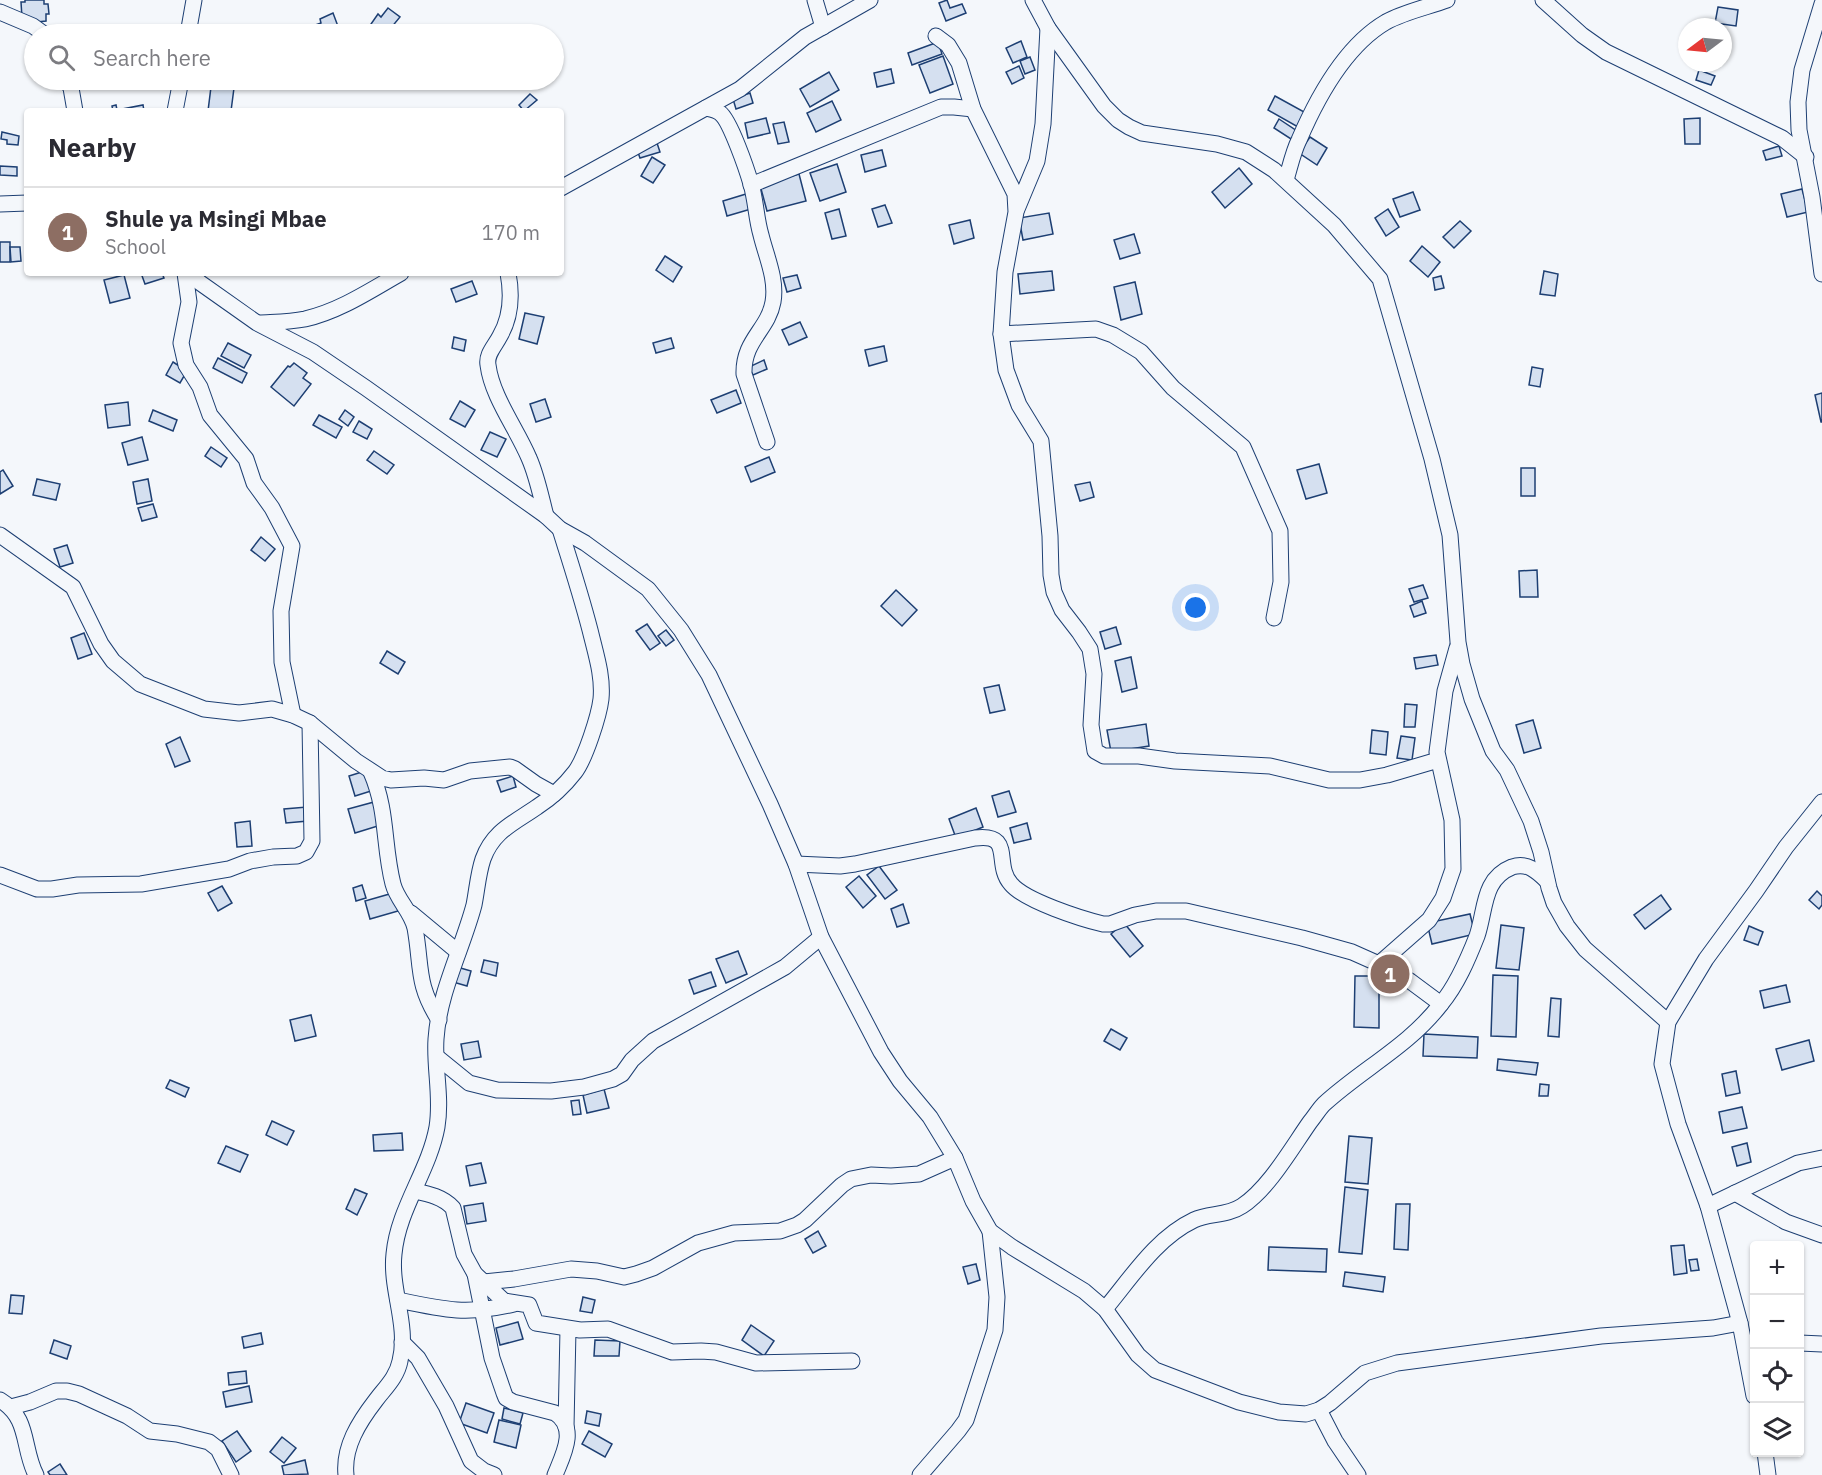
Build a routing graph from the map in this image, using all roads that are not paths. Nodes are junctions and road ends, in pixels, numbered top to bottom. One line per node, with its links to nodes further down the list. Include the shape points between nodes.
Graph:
1 (194, 0): 10 (street)
2 (815, 0): 11 (street)
3 (870, 0): 11 (street)
4 (1033, 0): 12 (street)
5 (1447, 0): 21 (street, via 1387,22 1343,62 1298,141)
6 (1543, 0): 20 (street, via 1606,52 1782,138)
7 (1822, 4): 20 (street, via 1802,70 1798,102 1799,130)
8 (0, 12): 9 (street)
9 (29, 24)
10 (190, 24)
11 (822, 27): 18 (street, via 740,88)
12 (1048, 28): 21 (street, via 1104,106 1129,127 1246,152); 26 (street, via 1037,161)
13 (936, 36): 19 (street, via 948,45 959,63)
14 (71, 90): 16 (street)
15 (179, 90): 17 (street)
16 (74, 108)
17 (176, 108)
18 (706, 108): 22 (street, via 720,113 729,126); 23 (street)
19 (973, 109): 22 (street, via 941,107); 26 (street, via 1013,187)
20 (1806, 157): 27 (street)
21 (1286, 180): 39 (street, via 1369,263 1385,291 1450,535)
22 (751, 185): 34 (street, via 774,291 769,316 747,350 744,374)
23 (564, 186)
24 (24, 203): 25 (street)
25 (0, 204)
26 (1016, 212): 33 (street, via 1005,272)
27 (1822, 274)
28 (186, 276): 40 (street, via 189,302 181,343 186,365 200,387 210,415 246,459 254,483 272,507 292,546 281,611 282,662)
29 (194, 276): 32 (street)
30 (396, 276): 32 (street, via 320,314 286,322)
31 (507, 276): 35 (street, via 508,317 488,366 530,459)
32 (257, 323): 35 (street, via 313,352 366,387)
33 (1001, 334): 38 (street, via 1105,331 1141,352 1173,387 1243,447 1280,531 1281,582); 42 (street, via 1012,392 1041,441 1054,592 1090,650 1094,674 1091,725 1098,755 1270,766 1329,780 1360,780)
34 (766, 442)
35 (546, 516): 36 (street)
36 (560, 529): 44 (street, via 600,668 601,700 577,770); 46 (street, via 648,589 681,630 730,717)
37 (0, 534): 40 (street, via 73,587 101,644 113,661 140,684 204,710 239,713 272,709)
38 (1274, 618)
39 (1458, 642): 42 (street, via 1445,691); 48 (street, via 1472,699 1493,751 1507,770 1531,822)
40 (293, 715): 41 (street)
41 (310, 723): 43 (street); 47 (street, via 312,841 306,852 141,884 37,889)
42 (1438, 760): 52 (street, via 1452,820 1453,869 1443,898 1429,920)
43 (371, 772): 44 (street, via 391,780 444,780 470,771 510,767); 49 (street, via 384,813 388,864 395,891)
44 (554, 794): 51 (street, via 492,839 482,860 474,906)
45 (1822, 802): 55 (street, via 1706,959)
46 (796, 864): 50 (street); 52 (street, via 855,864 992,837 999,846 1007,878 1018,890 1050,907 1098,923 1110,924 1156,911 1186,911 1326,944)
47 (0, 874)
48 (1547, 881): 53 (street, via 1537,870 1526,866 1498,873 1486,897 1477,935); 55 (street, via 1554,903 1585,949)
49 (411, 913): 51 (street); 54 (street, via 422,987)
50 (821, 937): 56 (street, via 785,967 653,1041 613,1079 551,1091 497,1089 469,1083); 57 (street, via 881,1052)
51 (458, 952): 54 (street)
52 (1379, 964): 53 (street)
53 (1442, 1004): 67 (street, via 1412,1036 1323,1105 1270,1177 1241,1206 1196,1219 1171,1233)
54 (439, 1020): 56 (street)
55 (1668, 1022): 61 (street, via 1662,1064 1678,1124)
56 (437, 1057): 59 (street, via 437,1126)
57 (955, 1158): 62 (street); 64 (street, via 919,1173 851,1179 797,1225 780,1231 734,1233 698,1243 636,1274 624,1277 571,1269 514,1279)
58 (1822, 1158): 60 (street, via 1798,1162)
59 (415, 1191): 64 (street, via 445,1200 453,1208 464,1254); 65 (street, via 399,1226 394,1252)
60 (1735, 1193): 61 (street); 63 (street, via 1786,1222)
61 (1708, 1206): 69 (street)
62 (990, 1231): 67 (street, via 1084,1291); 85 (street, via 997,1297 995,1330 966,1420)
63 (1822, 1234)
64 (479, 1278): 66 (street, via 504,1301); 68 (street)
65 (398, 1300): 68 (street, via 448,1311); 71 (street)
66 (514, 1304): 68 (street); 70 (street, via 529,1305 536,1323)
67 (1105, 1309): 77 (street, via 1138,1355 1155,1370 1213,1393 1280,1412 1306,1414)
68 (481, 1311): 78 (street, via 506,1398 555,1413)
69 (1740, 1323): 74 (street); 77 (street, via 1601,1336 1389,1365 1365,1373)
70 (568, 1329): 75 (street, via 608,1329 672,1352 716,1352 756,1363); 78 (street)
71 (402, 1342): 82 (street, via 398,1371 374,1402 346,1452); 83 (street, via 418,1358 446,1406 471,1461)
72 (1804, 1343): 73 (street)
73 (1822, 1344)
74 (1750, 1350)
75 (852, 1361)
76 (5, 1403): 80 (street, via 22,1425); 81 (street, via 30,1402 56,1391 79,1394 150,1431 209,1442 218,1449)
77 (1319, 1410): 86 (street)
78 (566, 1426): 84 (street, via 568,1437)
79 (1766, 1457): 87 (street)
80 (36, 1475)
81 (231, 1475)
82 (346, 1475)
83 (494, 1475)
84 (555, 1475)
85 (920, 1475)
86 (1358, 1475)
87 (1768, 1475)

